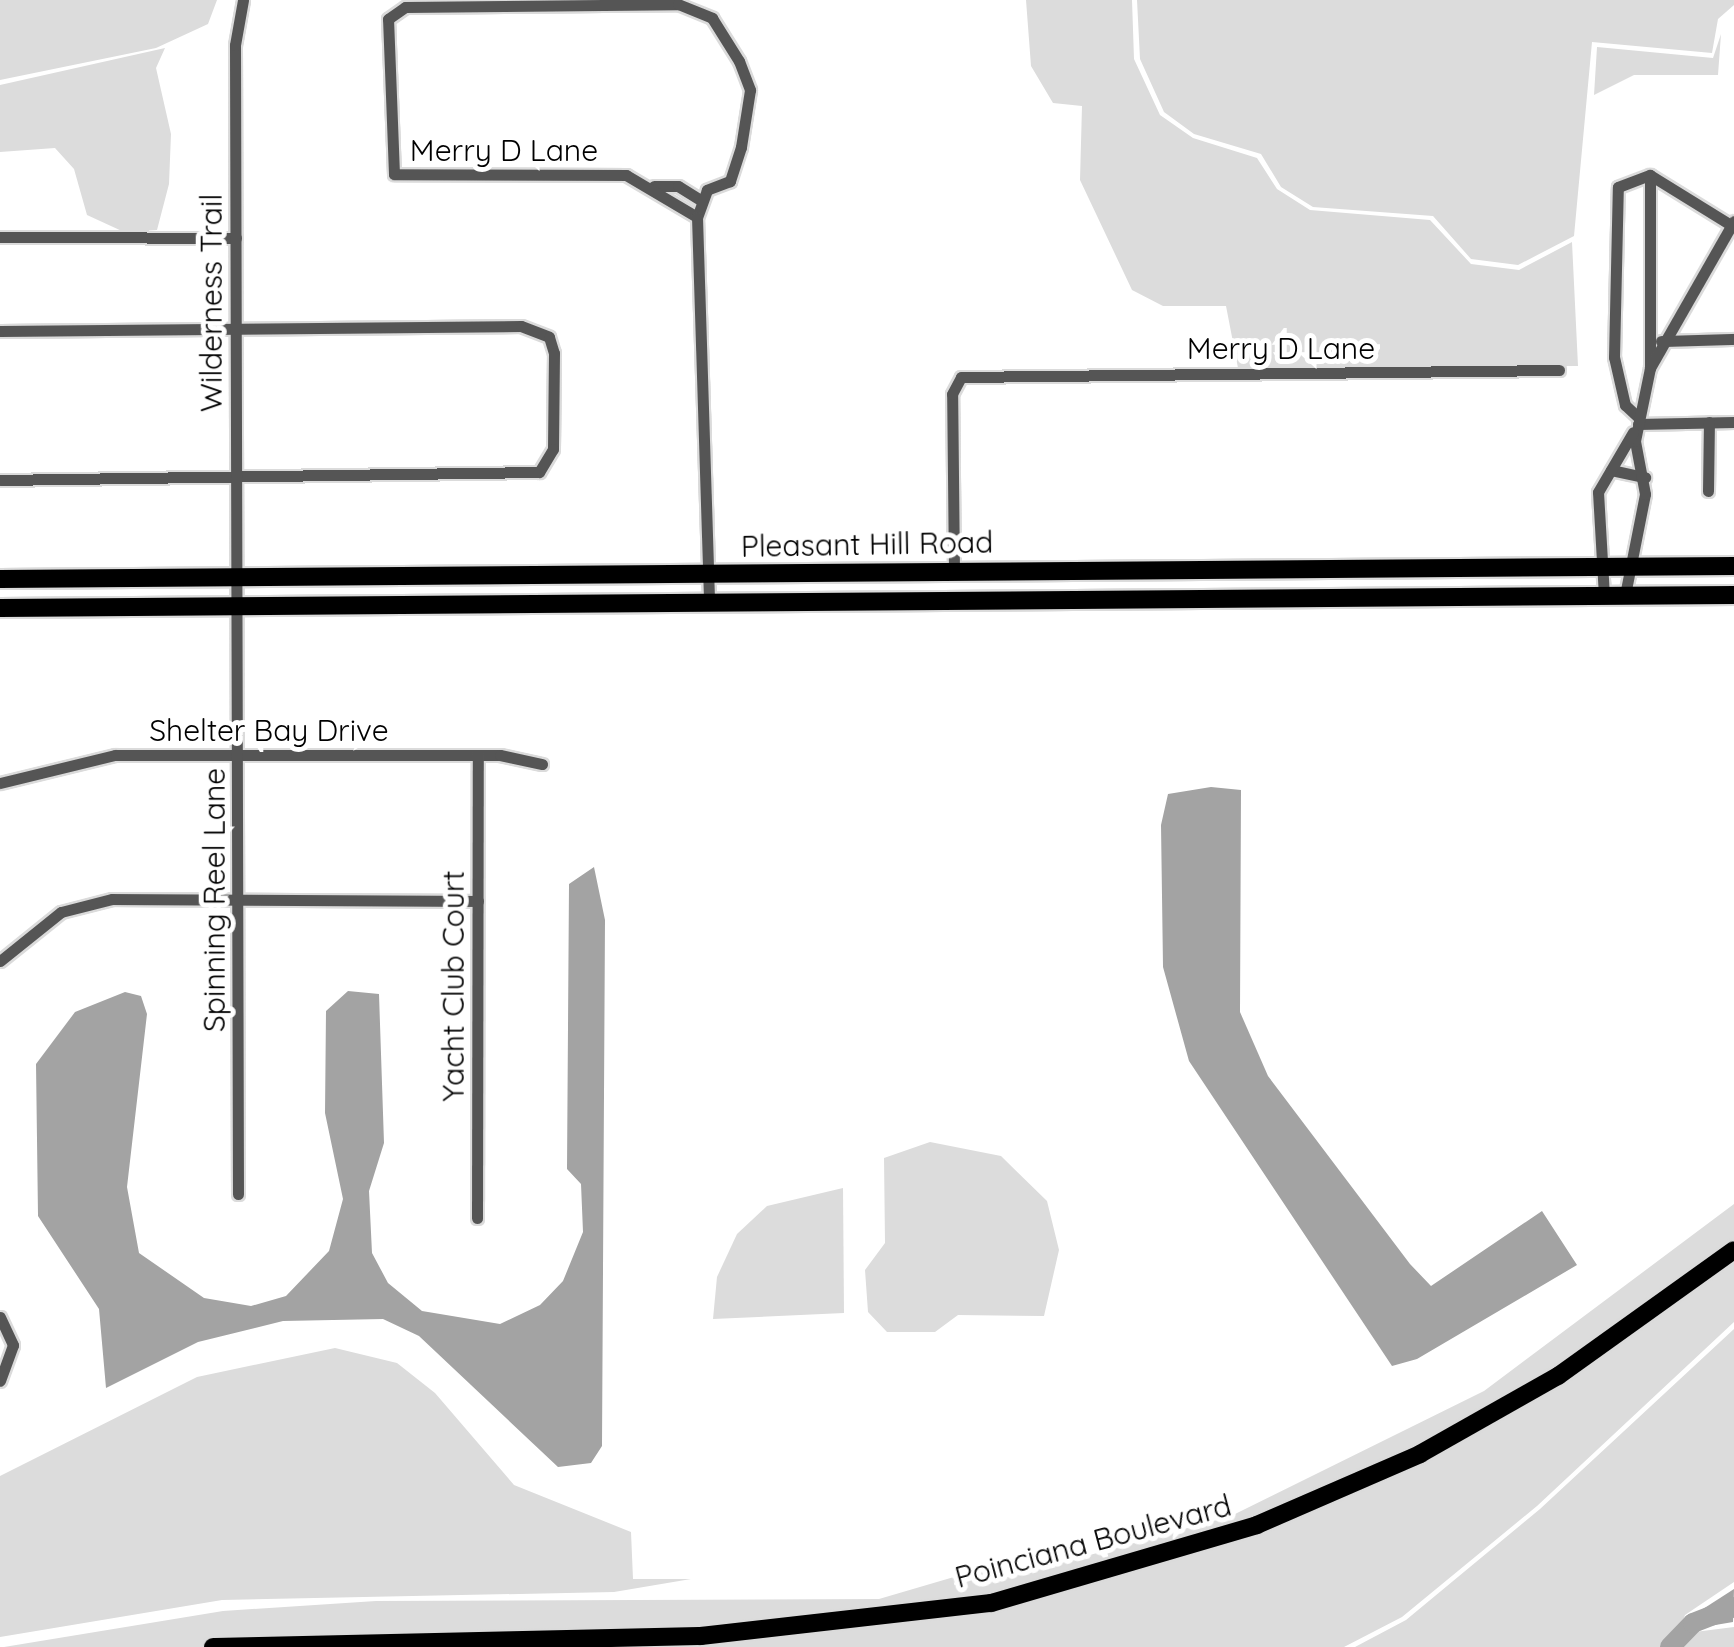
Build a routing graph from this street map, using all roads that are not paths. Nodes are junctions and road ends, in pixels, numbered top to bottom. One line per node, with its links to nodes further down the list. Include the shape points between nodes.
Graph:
1 (242, 0): 8 (street, Wilderness Trail)
2 (1650, 175): 6 (street); 13 (street); 15 (street, via 1618,187 1612,267 1614,357 1625,404)
3 (654, 186): 4 (street, Merry D Lane, via 678,186); 4 (street, Merry D Lane, via 626,176 394,174 388,19 405,7 692,6 712,18 750,90 730,182); 5 (street, Merry D Lane)
4 (700, 200): 5 (street)
5 (697, 217): 27 (street)
6 (1733, 223): 12 (street)
7 (0, 238): 8 (street)
8 (236, 238): 9 (street, Wilderness Trail)
9 (236, 328): 10 (street); 20 (street, Wilderness Trail); 20 (street, via 521,326 550,337 554,352 553,448 540,472)
10 (0, 331)
11 (1734, 339): 12 (street)
12 (1661, 340): 13 (street)
13 (1650, 368): 15 (street)
14 (1560, 370): 26 (street, Merry D Lane, via 961,377 952,394)
15 (1639, 421): 16 (street); 18 (street); 19 (street)
16 (1708, 422): 17 (street); 22 (street)
17 (1734, 422)
18 (1610, 470): 19 (street); 23 (street, via 1598,492)
19 (1644, 477): 24 (street)
20 (238, 478): 21 (street); 28 (street, Wilderness Trail)
21 (0, 480)
22 (1708, 491)
23 (1600, 564): 24 (main road, Pleasant Hill Road); 26 (main road, Pleasant Hill Road); 32 (street)
24 (1625, 564): 25 (main road, Pleasant Hill Road); 30 (street)
25 (1734, 566)
26 (954, 571): 27 (main road, Pleasant Hill Road); 33 (main road)
27 (708, 573): 28 (main road, Pleasant Hill Road); 34 (street)
28 (238, 577): 29 (main road, Pleasant Hill Road); 35 (street, Wilderness Trail)
29 (0, 579)
30 (1625, 595): 31 (main road, Pleasant Hill Road); 32 (main road, Pleasant Hill Road)
31 (1734, 595)
32 (1604, 596): 33 (main road, Pleasant Hill Road)
33 (901, 601): 34 (main road, Pleasant Hill Road)
34 (709, 602): 35 (main road, Pleasant Hill Road)
35 (240, 606): 36 (main road, Pleasant Hill Road); 37 (street, Spinning Reel Lane)
36 (0, 608)
37 (239, 754): 38 (street, Shelter Bay Drive); 40 (street, Shelter Bay Drive, via 70,760); 41 (street, Spinning Reel Lane)
38 (478, 755): 39 (street, Shelter Bay Drive); 42 (street, Yacht Club Court)
39 (542, 764)
40 (0, 783)
41 (238, 899): 42 (street); 43 (street, via 87,903 36,926); 44 (street, Spinning Reel Lane)
42 (478, 901): 45 (street, Yacht Club Court)
43 (0, 961)
44 (238, 1194)
45 (477, 1218)
46 (1734, 1250): 49 (main road, Poinciana Boulevard, via 1558,1376 1420,1454 1257,1525 991,1603 700,1636)
47 (0, 1316): 48 (street, via 13,1360)
48 (0, 1381)
49 (213, 1647)

